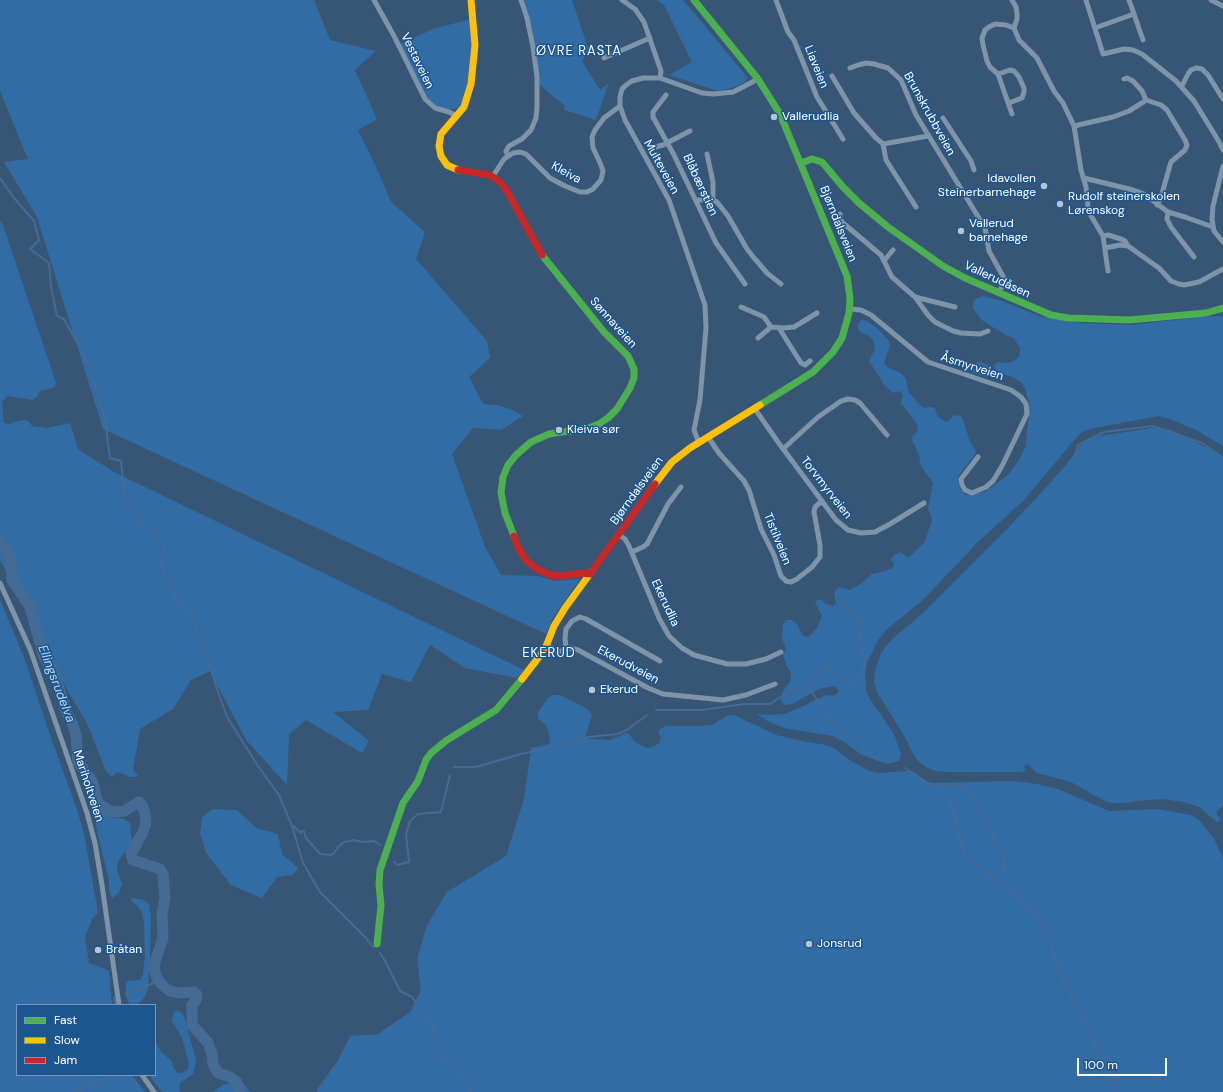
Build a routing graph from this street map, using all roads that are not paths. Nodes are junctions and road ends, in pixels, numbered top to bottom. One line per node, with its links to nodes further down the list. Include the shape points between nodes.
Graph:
1 (374, 0): 32 (street, Vestaveien, via 425,99 435,108)
2 (471, 0): 32 (street, via 476,45 473,73 466,104)
3 (521, 0): 43 (street, via 536,64 538,108 531,130 509,146 506,151)
4 (622, 0): 11 (street)
5 (694, 0): 23 (street, Bjørndalsveien)
6 (776, 0): 37 (street, Liaveien, via 817,97)
7 (1012, 0): 14 (street, via 1017,14)
8 (1086, 0): 15 (street)
9 (1129, 0): 13 (street)
10 (1211, 0): 12 (street)
11 (630, 2): 16 (street, via 639,14)
12 (1223, 6)
13 (1134, 14): 15 (street); 17 (street)
14 (1014, 28): 20 (street, via 995,24 989,27 982,38 990,67); 34 (street, via 1019,40 1037,58)
15 (1095, 28): 25 (street, via 1104,54 1124,49 1133,50)
16 (650, 38): 18 (street); 22 (street, via 661,71)
17 (1143, 40)
18 (604, 58)
19 (850, 68): 36 (street, Brunskrubbveien, via 858,64 874,64 888,68 895,74 906,88 916,115)
20 (998, 74): 29 (street); 29 (street, via 1014,71 1024,88 1022,98)
21 (832, 76): 39 (street, via 854,113)
22 (660, 78): 23 (street, via 714,94 733,92); 30 (street, via 643,78 629,83 620,94)
23 (758, 79): 44 (street, Bjørndalsveien, via 780,114)
24 (1124, 79): 28 (street, via 1133,81 1142,90)
25 (1182, 86): 27 (street, via 1189,72 1196,68 1202,69); 41 (street, via 1194,101)
26 (666, 95): 38 (street, Blåbærstien, via 652,115)
27 (1223, 99)
28 (1146, 100): 34 (street, via 1113,117); 51 (street, via 1167,110 1187,145 1171,162)
29 (1009, 103): 31 (street)
30 (620, 106): 43 (street, Kleiva, via 604,118 592,137 593,148 603,171 601,180 593,189 584,192 573,190 550,178 524,153 515,152); 82 (street, Multeveien, via 628,127 669,200 705,305 706,328 700,400 694,427)
31 (1012, 114)
32 (456, 116): 47 (street, via 440,138 439,150 443,160 456,170)
33 (943, 118): 46 (street, via 971,161)
34 (1074, 126): 48 (street)
35 (690, 131): 38 (street)
36 (928, 136): 39 (street); 67 (street, Brunskrubbveien, via 985,228 989,251 1004,278)
37 (843, 139)
38 (667, 143): 40 (street); 49 (street, Blåbærstien)
39 (883, 144): 52 (street, via 886,160)
40 (652, 148)
41 (1223, 150)
42 (708, 154): 50 (street)
43 (508, 156): 47 (street)
44 (801, 163): 67 (street, Vallerudåsen, via 812,159 820,161 852,196 888,227 943,266); 72 (street, Bjørndalsveien, via 845,270 850,293)
45 (1223, 166): 55 (street, via 1212,211)
46 (974, 170)
47 (492, 176): 90 (street, Sønnaveien, via 507,191 533,241 548,263 604,332 625,352 634,369 630,388 609,417 589,428 549,434 535,440 516,455 503,477 501,493 505,513 518,548 526,560 550,575)
48 (1084, 178): 51 (street, via 1144,194); 56 (street, via 1090,214)
49 (696, 200): 50 (street); 65 (street, Blåbærstien, via 716,243)
50 (713, 200): 66 (street, via 722,208 755,259)
51 (1157, 205): 53 (street)
52 (916, 207)
53 (1168, 212): 55 (street); 61 (street, via 1167,219)
54 (840, 214): 62 (street, via 840,220 881,255)
55 (1213, 227): 57 (street)
56 (1103, 236): 58 (street, via 1121,239); 59 (street)
57 (1223, 242)
58 (1128, 246): 59 (street); 63 (street, via 1179,284 1199,282)
59 (1105, 248): 64 (street)
60 (893, 250): 62 (street)
61 (1194, 257)
62 (884, 261): 68 (street, via 892,277)
63 (1223, 269)
64 (1108, 271)
65 (745, 284)
66 (781, 284)
67 (998, 293): 71 (street, Vallerudåsen, via 1045,313 1082,319 1140,319 1206,313)
68 (915, 297): 70 (street); 76 (street, via 932,319 953,331 970,335)
69 (741, 307): 74 (street, via 764,317)
70 (955, 307)
71 (1223, 308)
72 (850, 309): 79 (street, Bjørndalsveien, via 842,338 826,360 800,381); 84 (street, Åsmyrveien, via 872,315 928,362 1011,390 1021,397 1026,404 1027,414 999,472 986,487 972,493 965,490 961,479)
73 (817, 313): 75 (street, via 794,327)
74 (771, 327): 75 (street); 77 (street)
75 (779, 328): 78 (street, via 801,363)
76 (988, 331)
77 (758, 338)
78 (810, 361)
79 (755, 409): 81 (street, Bjørndalsveien); 83 (street, Torvmyrveien)
80 (887, 435): 83 (street, via 860,403 848,399 818,417)
81 (708, 437): 82 (street, Bjørndalsveien); 86 (street, Tistilveien, via 749,490 759,523 786,581 794,581 812,568 820,557 814,512 815,507)
82 (699, 442): 88 (street, Bjørndalsveien, via 676,458 664,471)
83 (783, 449): 86 (street, Torvmyrveien)
84 (978, 457)
85 (681, 486): 89 (street, via 668,504 647,544)
86 (822, 501): 87 (street, Torvmyrveien, via 845,528 851,532 861,533 884,528)
87 (924, 503)
88 (619, 535): 89 (street, Ekerudlia, via 627,542); 90 (street, Bjørndalsveien)
89 (632, 552): 94 (street, Ekerudlia, via 659,618 669,636 682,648 694,655 727,664 746,664)
90 (591, 574): 92 (street, Bjørndalsveien, via 561,614)
91 (0, 583): 98 (street, Mariholtveien, via 30,649 87,813 97,857)
92 (546, 644): 93 (street, Ekerudveien, via 558,652); 97 (street, Bjørndalsveien, via 533,666 496,710 447,740 426,760 418,781 403,803 380,870 381,905)
93 (566, 648): 95 (street, via 565,634 569,624 577,618 583,618); 96 (street, Ekerudveien, via 582,652 663,694 722,700 746,695)
94 (781, 652)
95 (660, 660)
96 (775, 684)
97 (377, 944)
98 (119, 1004)
99 (143, 1076): 100 (street)
100 (154, 1092)

